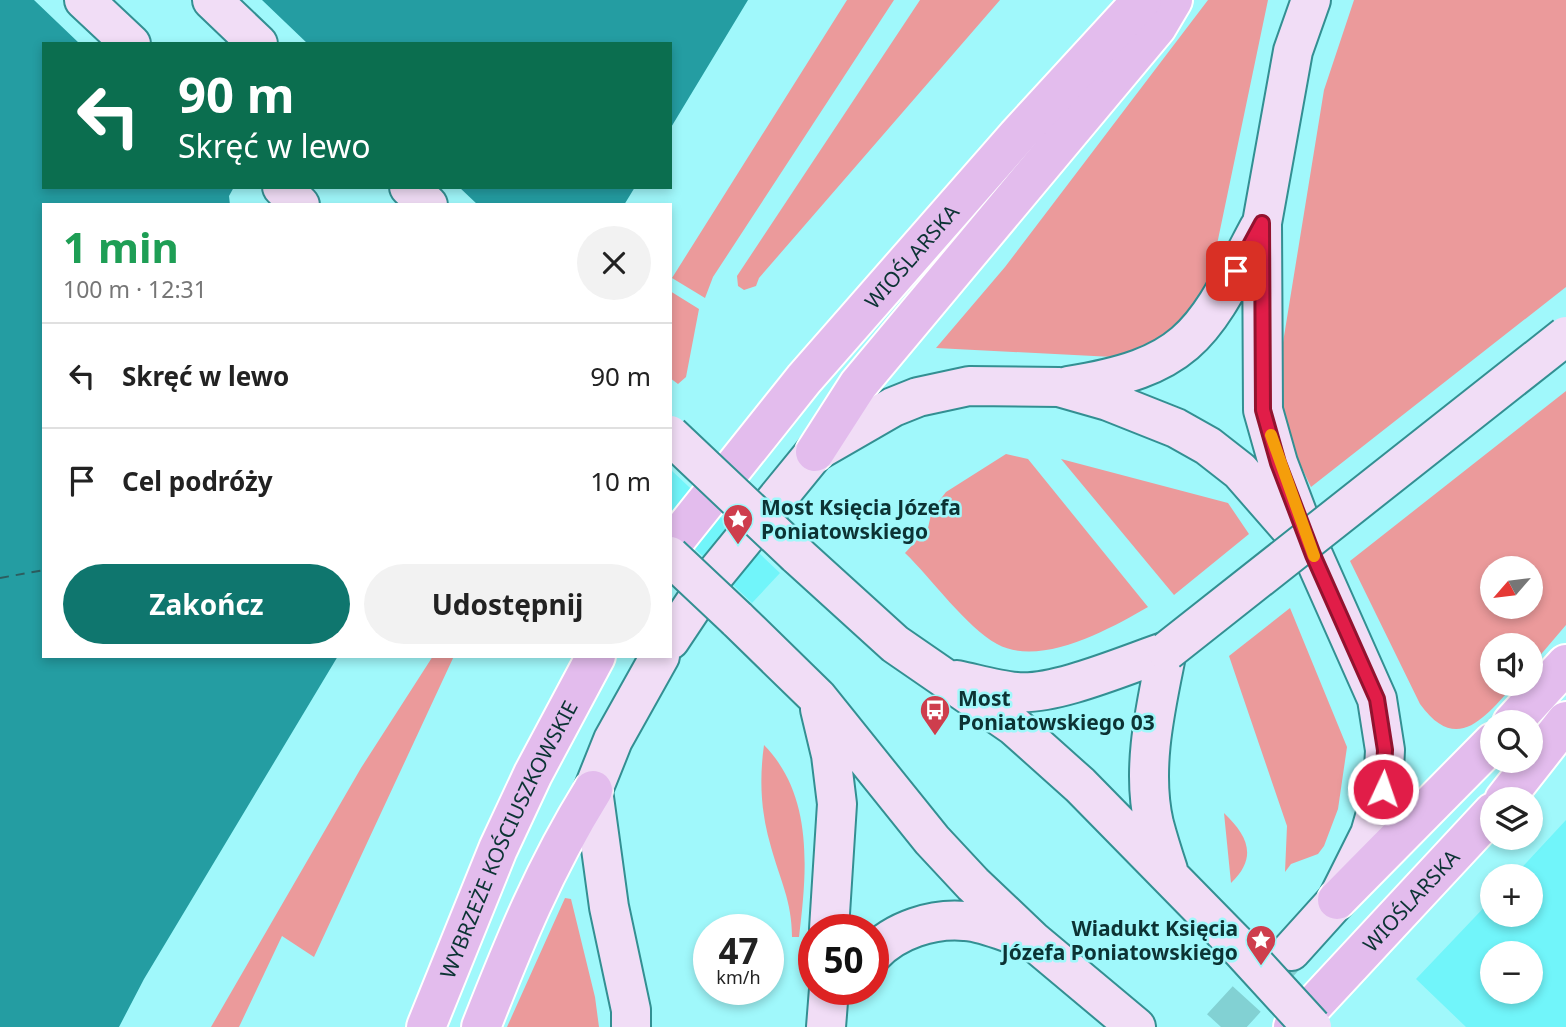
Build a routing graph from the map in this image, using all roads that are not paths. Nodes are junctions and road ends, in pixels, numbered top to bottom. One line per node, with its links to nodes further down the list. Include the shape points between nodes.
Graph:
1 (85, 0): 6 (main road)
2 (212, 0): 7 (main road)
3 (1142, 0): 17 (main road, WIOŚLARSKA, via 804,379)
4 (1172, 0): 16 (main road, via 1157,27 858,386)
5 (1311, 0): 12 (main road, via 1293,51)
6 (129, 42)
7 (256, 42)
8 (284, 189): 10 (main road)
9 (411, 189): 11 (main road)
10 (298, 203)
11 (426, 203)
12 (1262, 223): 14 (main road, via 1205,325 1180,349 1123,375); 18 (main road, via 1263,410)
13 (1566, 337): 21 (main road, bridge)
14 (1059, 387): 16 (main road, via 969,386 918,397); 18 (main road, via 1146,414 1208,446 1240,471)
15 (672, 437): 25 (main road, bridge, via 856,612)
16 (815, 452): 20 (main road, via 708,583)
17 (680, 534)
18 (1313, 555): 34 (main road, via 1377,699 1385,750 1383,789 1370,834)
19 (672, 558): 26 (main road, bridge)
20 (672, 637)
21 (1167, 651): 25 (main road, via 1073,683 1018,693); 33 (main road, via 1149,782 1153,822)
22 (595, 658): 40 (main road, WYBRZEŻE KOŚCIUSZKOWSKIE, via 504,836)
23 (659, 658): 31 (main road, via 613,740)
24 (1566, 664): 27 (main road)
25 (940, 677): 33 (main road, via 1014,726)
26 (817, 696): 35 (main road, via 837,794); 36 (main road, via 932,840)
27 (1524, 710)
28 (1566, 721): 30 (main road)
29 (1480, 755): 34 (main road)
30 (1514, 787)
31 (593, 790): 39 (main road, via 608,907); 41 (main road, via 533,896)
32 (1480, 826): 43 (main road, WIOŚLARSKA)
33 (1169, 873): 44 (main road, bridge)
34 (1337, 900): 38 (main road)
35 (829, 914)
36 (1032, 940): 37 (main road, via 966,921 933,922 906,930); 42 (main road)
37 (889, 942)
38 (1291, 951)
39 (635, 1021)
40 (426, 1027)
41 (481, 1027)
42 (1136, 1027)
43 (1293, 1027)
44 (1312, 1027)

